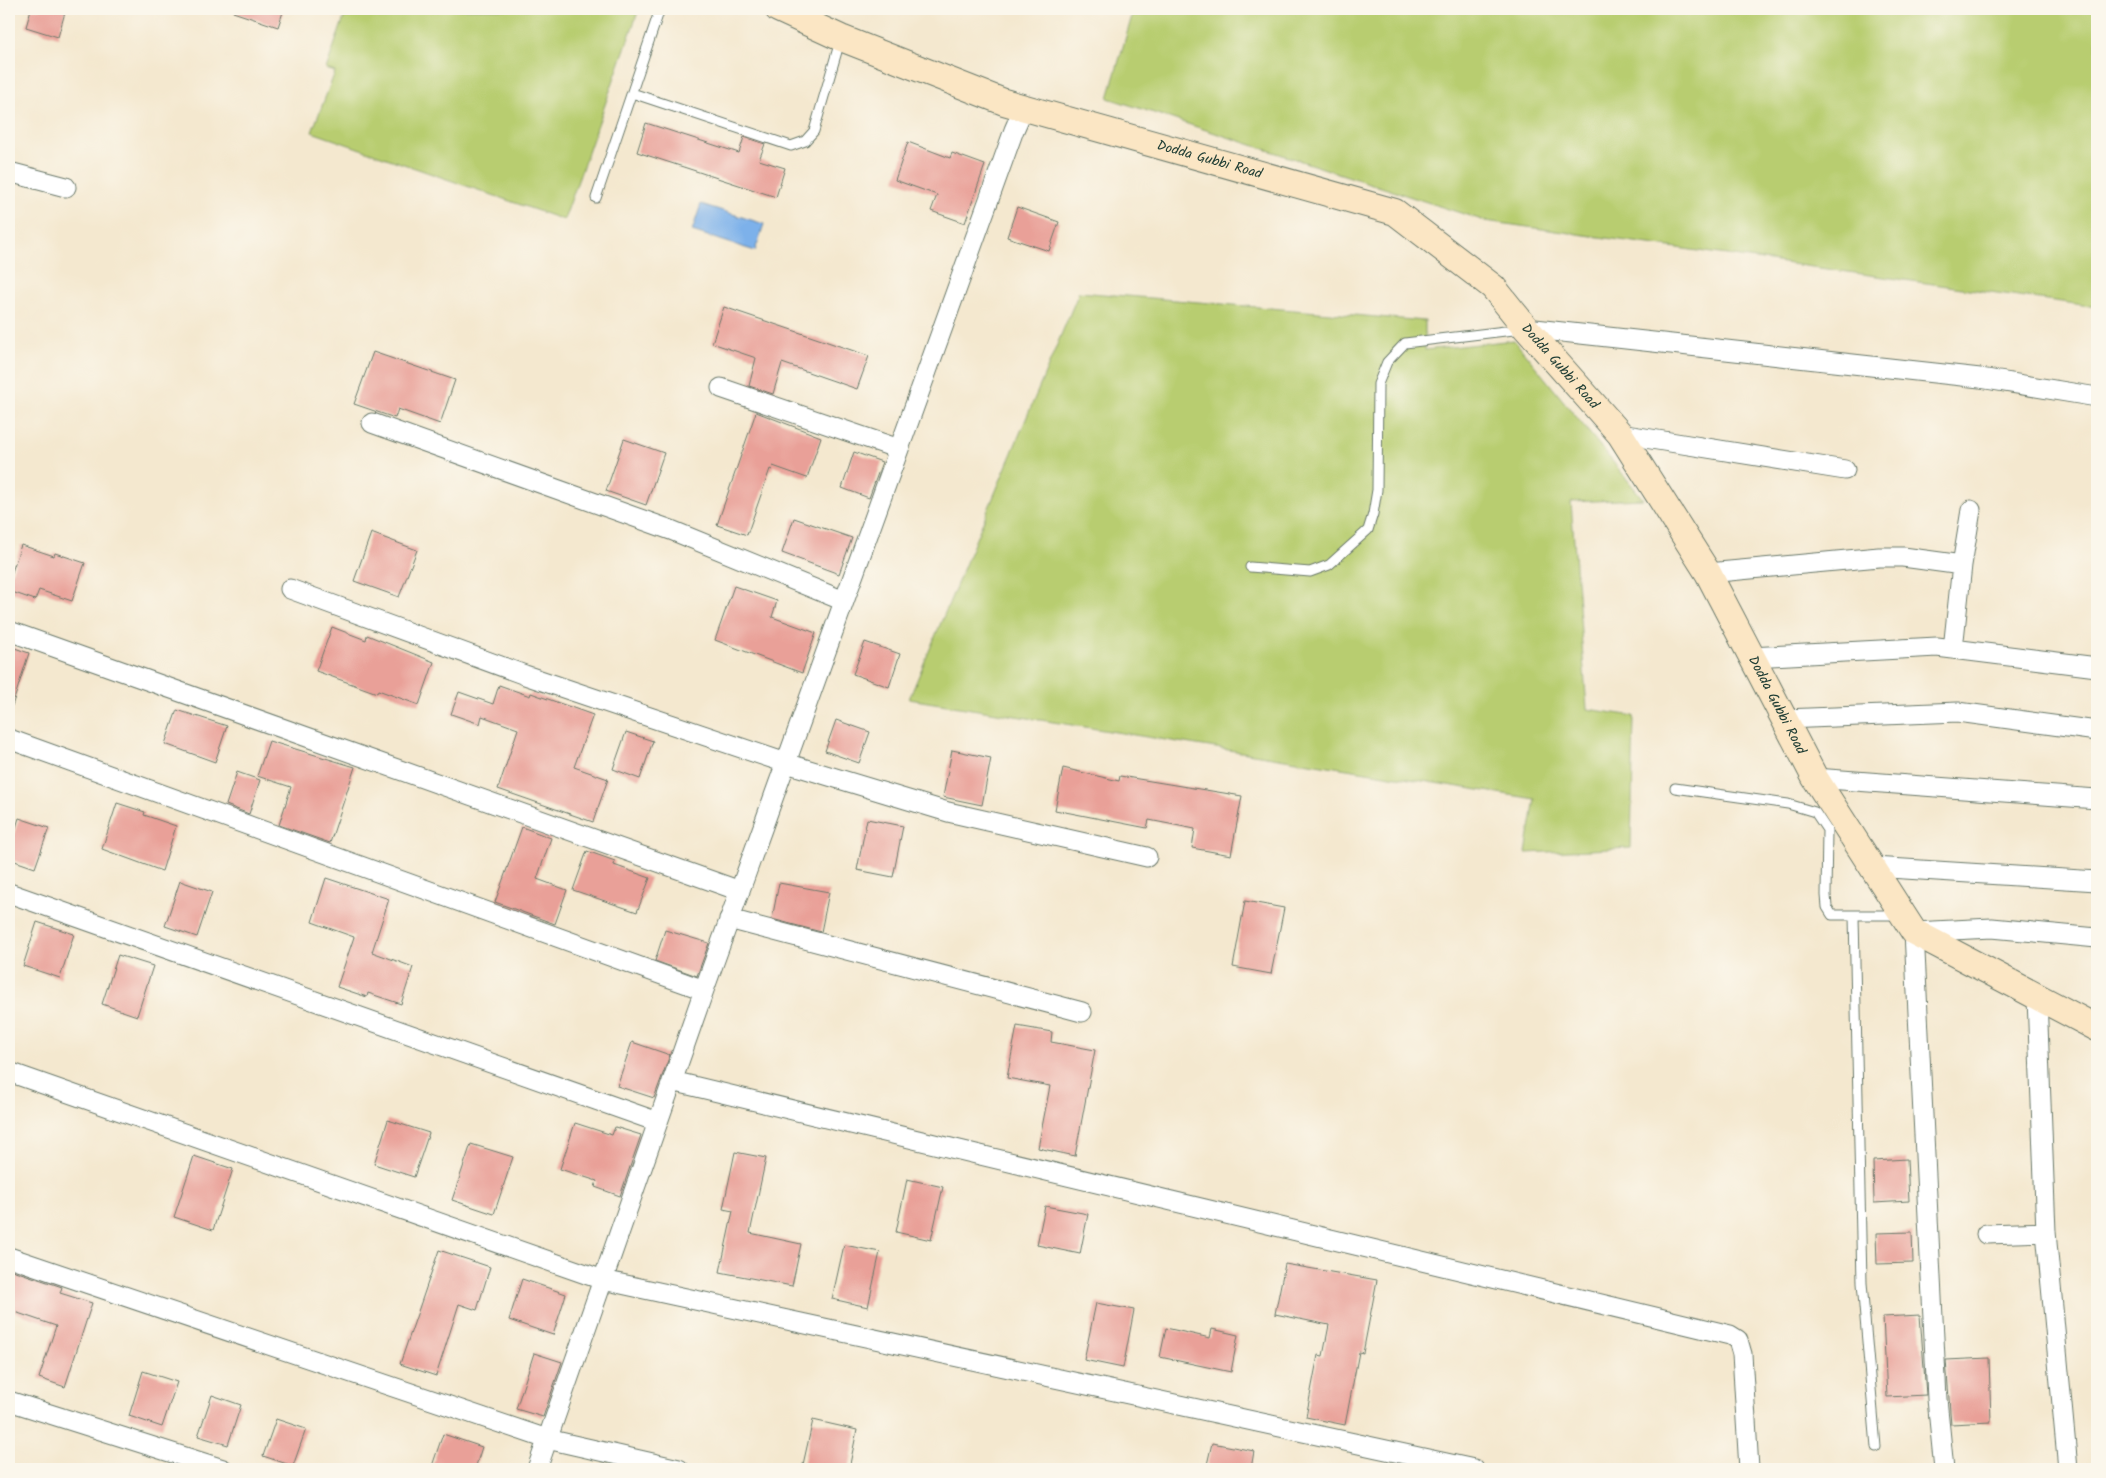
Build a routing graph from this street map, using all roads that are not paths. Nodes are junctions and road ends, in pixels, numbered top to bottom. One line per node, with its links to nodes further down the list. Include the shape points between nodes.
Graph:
1 (660, 9): 4 (lane)
2 (784, 10): 3 (main road, Dodda Gubbi Road)
3 (841, 38): 4 (lane, via 814,131 805,141 792,146); 5 (main road, Dodda Gubbi Road)
4 (632, 93): 8 (lane)
5 (1024, 107): 9 (main road, Dodda Gubbi Road, via 1395,212 1493,287); 14 (street)
6 (9, 172): 7 (street)
7 (66, 187)
8 (596, 198)
9 (1526, 328): 11 (street, via 1980,378); 13 (main road, Dodda Gubbi Road); 18 (lane, via 1405,344 1387,362 1378,384 1377,490 1368,530 1329,565 1310,572)
10 (721, 388): 14 (street)
11 (2097, 397)
12 (372, 423): 21 (street, via 671,530)
13 (1620, 434): 15 (street); 19 (main road, Dodda Gubbi Road)
14 (899, 449): 21 (street)
15 (1846, 470)
16 (1971, 510): 17 (street)
17 (1962, 565): 19 (street, via 1903,556); 23 (street)
18 (1250, 567)
19 (1708, 574): 24 (main road, Dodda Gubbi Road)
20 (290, 589): 29 (street, via 525,675)
21 (844, 601): 29 (street)
22 (9, 630): 36 (street)
23 (1953, 649): 24 (street, via 1937,647); 25 (street)
24 (1751, 657): 26 (main road, Dodda Gubbi Road)
25 (2097, 667)
26 (1785, 719): 27 (street, via 1958,712); 30 (main road, Dodda Gubbi Road)
27 (2097, 731)
28 (9, 739): 42 (street)
29 (786, 763): 33 (street, via 948,812); 36 (street)
30 (1815, 778): 32 (street); 34 (main road, Dodda Gubbi Road)
31 (1675, 788): 38 (lane, via 1788,804 1815,812 1827,830 1827,907 1832,915)
32 (2097, 799)
33 (1147, 857)
34 (1873, 867): 35 (street); 40 (main road, Dodda Gubbi Road)
35 (2097, 881)
36 (740, 891): 39 (street)
37 (9, 893): 48 (street)
38 (1854, 916): 40 (lane); 55 (lane, via 1862,1283)
39 (729, 919): 42 (street); 44 (street)
40 (1909, 923): 41 (street); 43 (main road, Dodda Gubbi Road); 62 (street)
41 (2097, 938)
42 (704, 990): 47 (street)
43 (2037, 998): 45 (main road, Dodda Gubbi Road); 49 (street)
44 (1082, 1012)
45 (2097, 1028)
46 (9, 1072): 52 (street)
47 (672, 1080): 48 (street); 61 (street, via 1730,1335 1738,1340 1742,1354)
48 (658, 1122): 52 (street)
49 (2046, 1232): 50 (street); 63 (street)
50 (1986, 1234)
51 (9, 1257): 54 (street)
52 (603, 1280): 54 (street); 56 (street)
53 (9, 1401): 57 (street)
54 (547, 1439): 58 (street); 59 (street)
55 (1876, 1447)
56 (1400, 1461): 60 (street)
57 (223, 1469)
58 (537, 1469)
59 (679, 1469)
60 (1474, 1469)
61 (1749, 1469)
62 (1944, 1469)
63 (2068, 1469)

